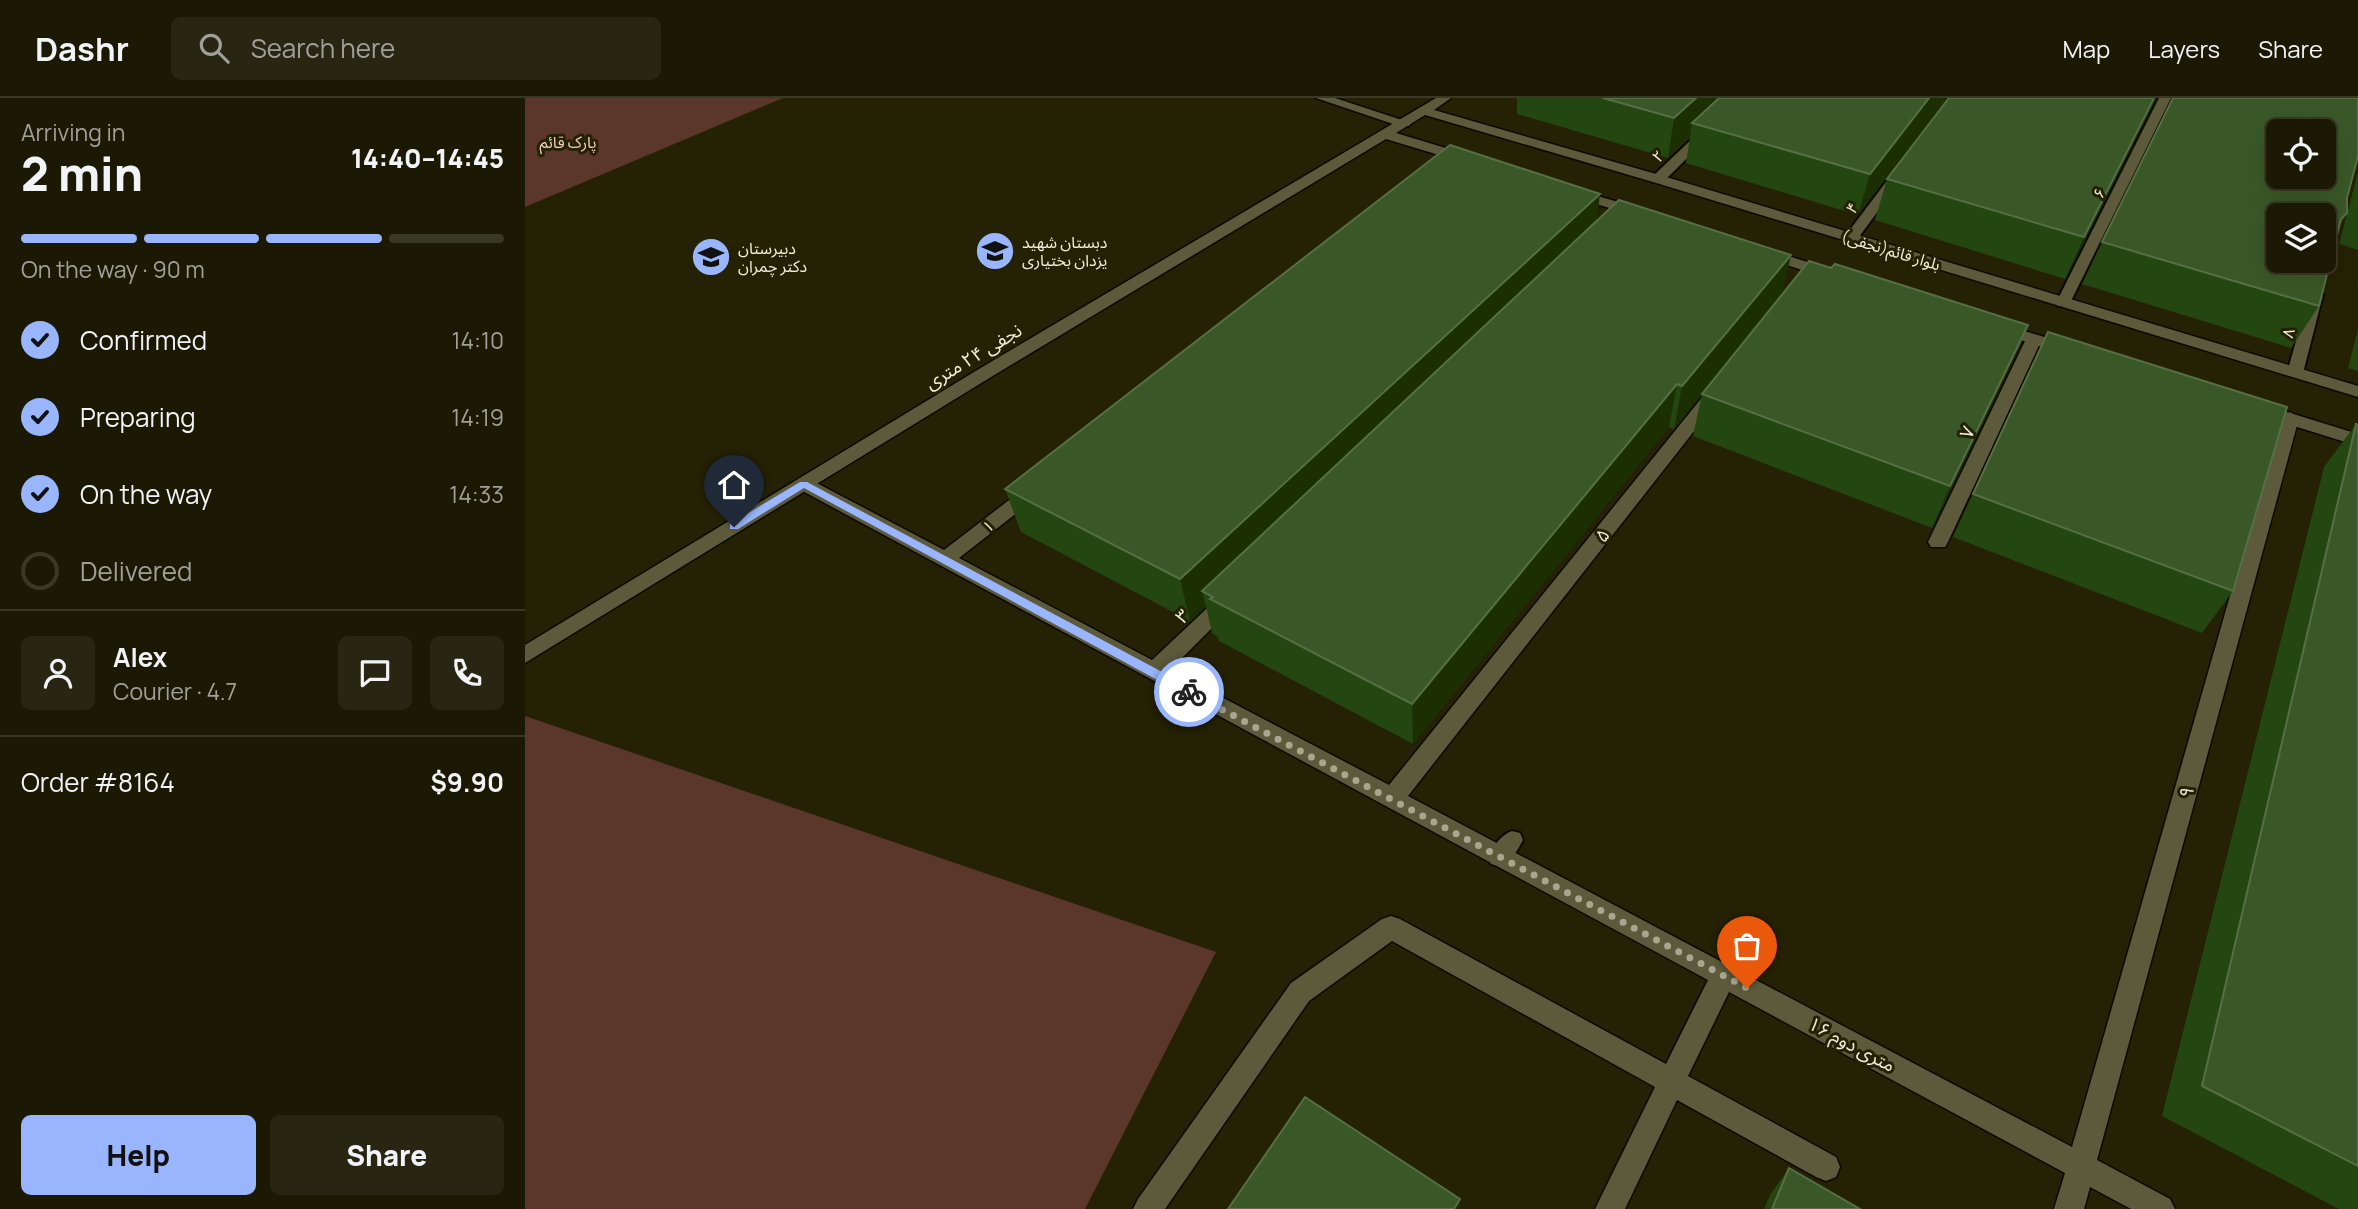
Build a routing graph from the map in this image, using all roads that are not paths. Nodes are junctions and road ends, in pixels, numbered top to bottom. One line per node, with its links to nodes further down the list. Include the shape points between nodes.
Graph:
1 (1322, 98): 6 (street)
2 (1445, 98): 5 (street, نجفی ۲۴ متری)
3 (1742, 98): 10 (lane, ۲)
4 (2165, 98): 17 (lane, ۶)
5 (1424, 111): 6 (street, نجفی ۲۴ متری); 10 (street, بلوار قائم(نجفی))
6 (1404, 122): 7 (street, نجفی ۲۴ متری)
7 (1385, 134): 8 (street); 28 (street, نجفی ۲۴ متری)
8 (1465, 163)
9 (1907, 163): 13 (lane, ۴)
10 (1658, 179): 13 (street, بلوار قائم(نجفی))
11 (1555, 187): 12 (street, via 1628,216)
12 (1659, 219)
13 (1851, 238): 17 (street, بلوار قائم(نجفی))
14 (1749, 248): 15 (street, via 1809,274)
15 (1840, 277)
16 (2320, 282): 21 (lane, ۸)
17 (2063, 303): 21 (street, بلوار قائم(نجفی))
18 (1982, 323): 19 (street)
19 (2034, 340): 20 (street); 29 (street, ۷)
20 (2085, 355)
21 (2295, 373): 23 (street, بلوار قائم(نجفی))
22 (1727, 377): 34 (street, ۵)
23 (2358, 392)
24 (2239, 403): 25 (street)
25 (2290, 418): 26 (street); 37 (street, ۹)
26 (2358, 440)
27 (1043, 483): 30 (street, ۱)
28 (804, 484): 30 (street, ۱۶ متری دوم); 32 (street, نجفی ۲۴ متری)
29 (1938, 542)
30 (944, 560): 33 (street, ۱۶ متری دوم)
31 (1243, 586): 33 (street, ۳)
32 (525, 655)
33 (1153, 673): 34 (street, ۱۶ متری دوم)
34 (1391, 800): 35 (street, ۱۶ متری دوم, via 1506,848)
35 (1723, 975): 36 (street); 37 (street, ۱۶ متری دوم)
36 (1671, 1082): 38 (street); 39 (street, via 1391,927 1300,992); 40 (street)
37 (2081, 1165): 41 (street); 42 (street, ۱۶ متری دوم)
38 (1826, 1167)
39 (1148, 1209)
40 (1610, 1209)
41 (2069, 1209)
42 (2160, 1209)

